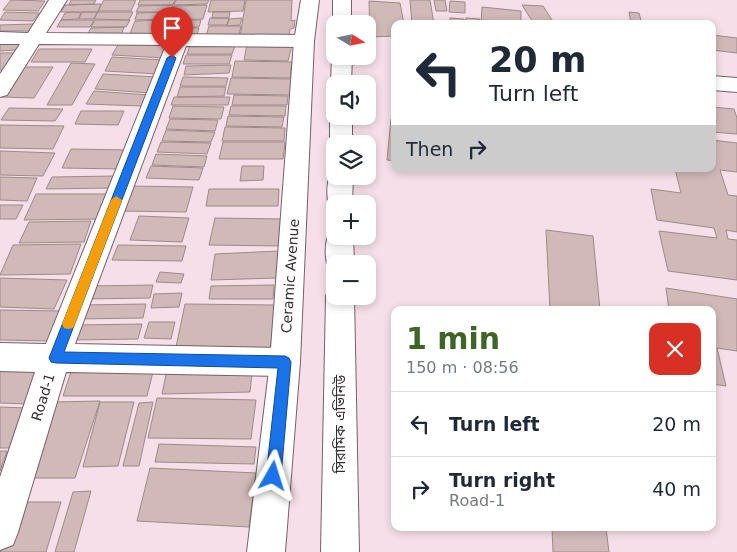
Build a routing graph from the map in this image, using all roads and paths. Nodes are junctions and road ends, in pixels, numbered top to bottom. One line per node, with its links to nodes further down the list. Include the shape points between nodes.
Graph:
1 (58, 0): 6 (street)
2 (310, 0): 8 (street, Ceramic Avenue)
3 (342, 0): 4 (street)
4 (342, 15)
5 (0, 38): 6 (street)
6 (34, 38): 7 (street); 11 (street)
7 (178, 40): 8 (street); 14 (street, Road-1)
8 (304, 42): 15 (street, Ceramic Avenue)
9 (716, 83): 10 (street)
10 (737, 85)
11 (0, 90)
12 (340, 305): 18 (street, সিরামিক এভিনিউ)
13 (0, 357): 14 (street)
14 (56, 358): 15 (street); 16 (street, Road-1)
15 (285, 362): 17 (street, Ceramic Avenue)
16 (0, 532)
17 (266, 552)
18 (340, 552)

